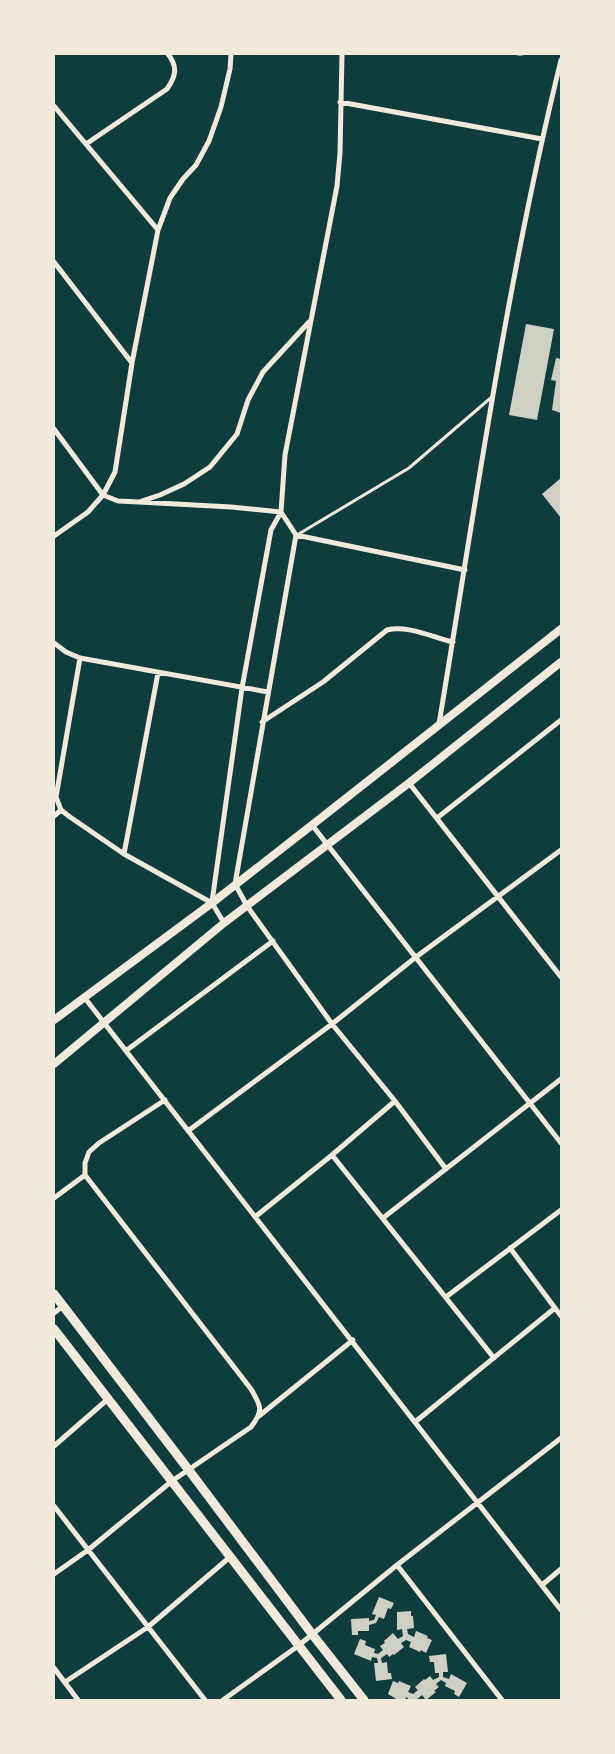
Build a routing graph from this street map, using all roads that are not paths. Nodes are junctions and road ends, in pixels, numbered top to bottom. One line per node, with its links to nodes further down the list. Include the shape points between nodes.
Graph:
1 (168, 54): 10 (street, via 176,69 174,80 167,89)
2 (231, 54): 11 (street, via 221,107 208,141 196,165 170,198)
3 (342, 54): 7 (street)
4 (518, 54): 5 (lane)
5 (522, 54)
6 (561, 60): 9 (street)
7 (340, 102): 9 (street); 13 (street, via 337,186)
8 (54, 106): 10 (street)
9 (542, 139): 15 (street)
10 (86, 144): 11 (street)
11 (158, 230): 14 (street)
12 (54, 262): 14 (street)
13 (310, 322): 18 (street, via 263,372 248,400 236,434 210,467 184,484); 19 (street, via 285,455)
14 (132, 363): 17 (street, via 115,472)
15 (493, 396): 20 (lane, via 409,468); 22 (street)
16 (54, 429): 17 (street)
17 (103, 495): 18 (street, via 118,501); 21 (street, via 88,512)
18 (139, 502): 19 (street)
19 (281, 512): 20 (street); 29 (street, via 271,530)
20 (296, 535): 22 (street); 30 (street)
21 (54, 536)
22 (465, 570): 24 (street)
23 (561, 629): 33 (street)
24 (453, 642): 32 (street, via 404,629 387,630 322,682); 33 (street)
25 (54, 643): 26 (street)
26 (80, 658): 28 (street); 35 (street)
27 (561, 662): 34 (street)
28 (158, 673): 29 (street); 42 (street)
29 (242, 688): 30 (street); 45 (street)
30 (268, 692): 32 (street)
31 (561, 720): 38 (street)
32 (262, 722): 43 (street)
33 (439, 724): 39 (street)
34 (410, 783): 38 (street); 40 (street)
35 (56, 805): 36 (street)
36 (61, 810): 37 (street); 42 (street)
37 (54, 816)
38 (437, 818): 44 (street)
39 (312, 825): 40 (street); 43 (street)
40 (327, 845): 46 (street); 49 (street)
41 (561, 850): 44 (street)
42 (124, 854): 45 (street)
43 (235, 884): 45 (street); 46 (street)
44 (498, 896): 49 (street); 50 (street)
45 (212, 903): 47 (street); 51 (street)
46 (247, 906): 47 (street); 48 (street)
47 (224, 923): 53 (street)
48 (273, 940): 54 (street); 55 (street)
49 (416, 957): 54 (street); 60 (street)
50 (561, 976)
51 (84, 997): 52 (street); 53 (street)
52 (54, 1020)
53 (105, 1021): 55 (street); 56 (street)
54 (332, 1024): 59 (street); 61 (street)
55 (127, 1050): 58 (street)
56 (54, 1064)
57 (561, 1079): 60 (street)
58 (166, 1100): 61 (street); 65 (street, via 99,1143 85,1162)
59 (395, 1101): 63 (street); 64 (street)
60 (530, 1104): 62 (street); 64 (street)
61 (188, 1131): 68 (street)
62 (561, 1143)
63 (332, 1156): 68 (street); 69 (street)
64 (446, 1169): 69 (street)
65 (85, 1174): 66 (street); 81 (street, via 252,1389 260,1404)
66 (54, 1198)
67 (561, 1210): 70 (street)
68 (256, 1217): 78 (street)
69 (383, 1218): 72 (street)
70 (510, 1248): 72 (street); 74 (street)
71 (54, 1294): 73 (main road)
72 (446, 1297): 79 (street)
73 (63, 1306): 75 (street); 85 (main road)
74 (555, 1308): 76 (street); 79 (street)
75 (54, 1313)
76 (561, 1316)
77 (54, 1329): 80 (main road)
78 (353, 1340): 81 (street); 82 (street)
79 (494, 1358): 82 (street)
80 (108, 1399): 84 (street); 86 (main road)
81 (259, 1416): 85 (street, via 251,1427)
82 (415, 1422): 87 (street)
83 (561, 1438): 87 (street)
84 (54, 1446)
85 (188, 1469): 86 (street); 97 (main road)
86 (172, 1481): 89 (street); 90 (main road)
87 (479, 1502): 91 (street); 94 (street)
88 (54, 1506): 89 (street)
89 (88, 1550): 93 (street); 96 (street)
90 (230, 1557): 96 (street); 98 (main road)
91 (397, 1565): 97 (street); 106 (street)
92 (561, 1569): 94 (street)
93 (54, 1574)
94 (542, 1585): 95 (street)
95 (561, 1610)
96 (148, 1627): 100 (street); 102 (street)
97 (312, 1634): 98 (street); 105 (main road)
98 (298, 1646): 103 (street); 104 (main road)
99 (54, 1668): 100 (street)
100 (65, 1682): 101 (street)
101 (78, 1700)
102 (206, 1700)
103 (223, 1700)
104 (341, 1700)
105 (364, 1700)
106 (502, 1700)

